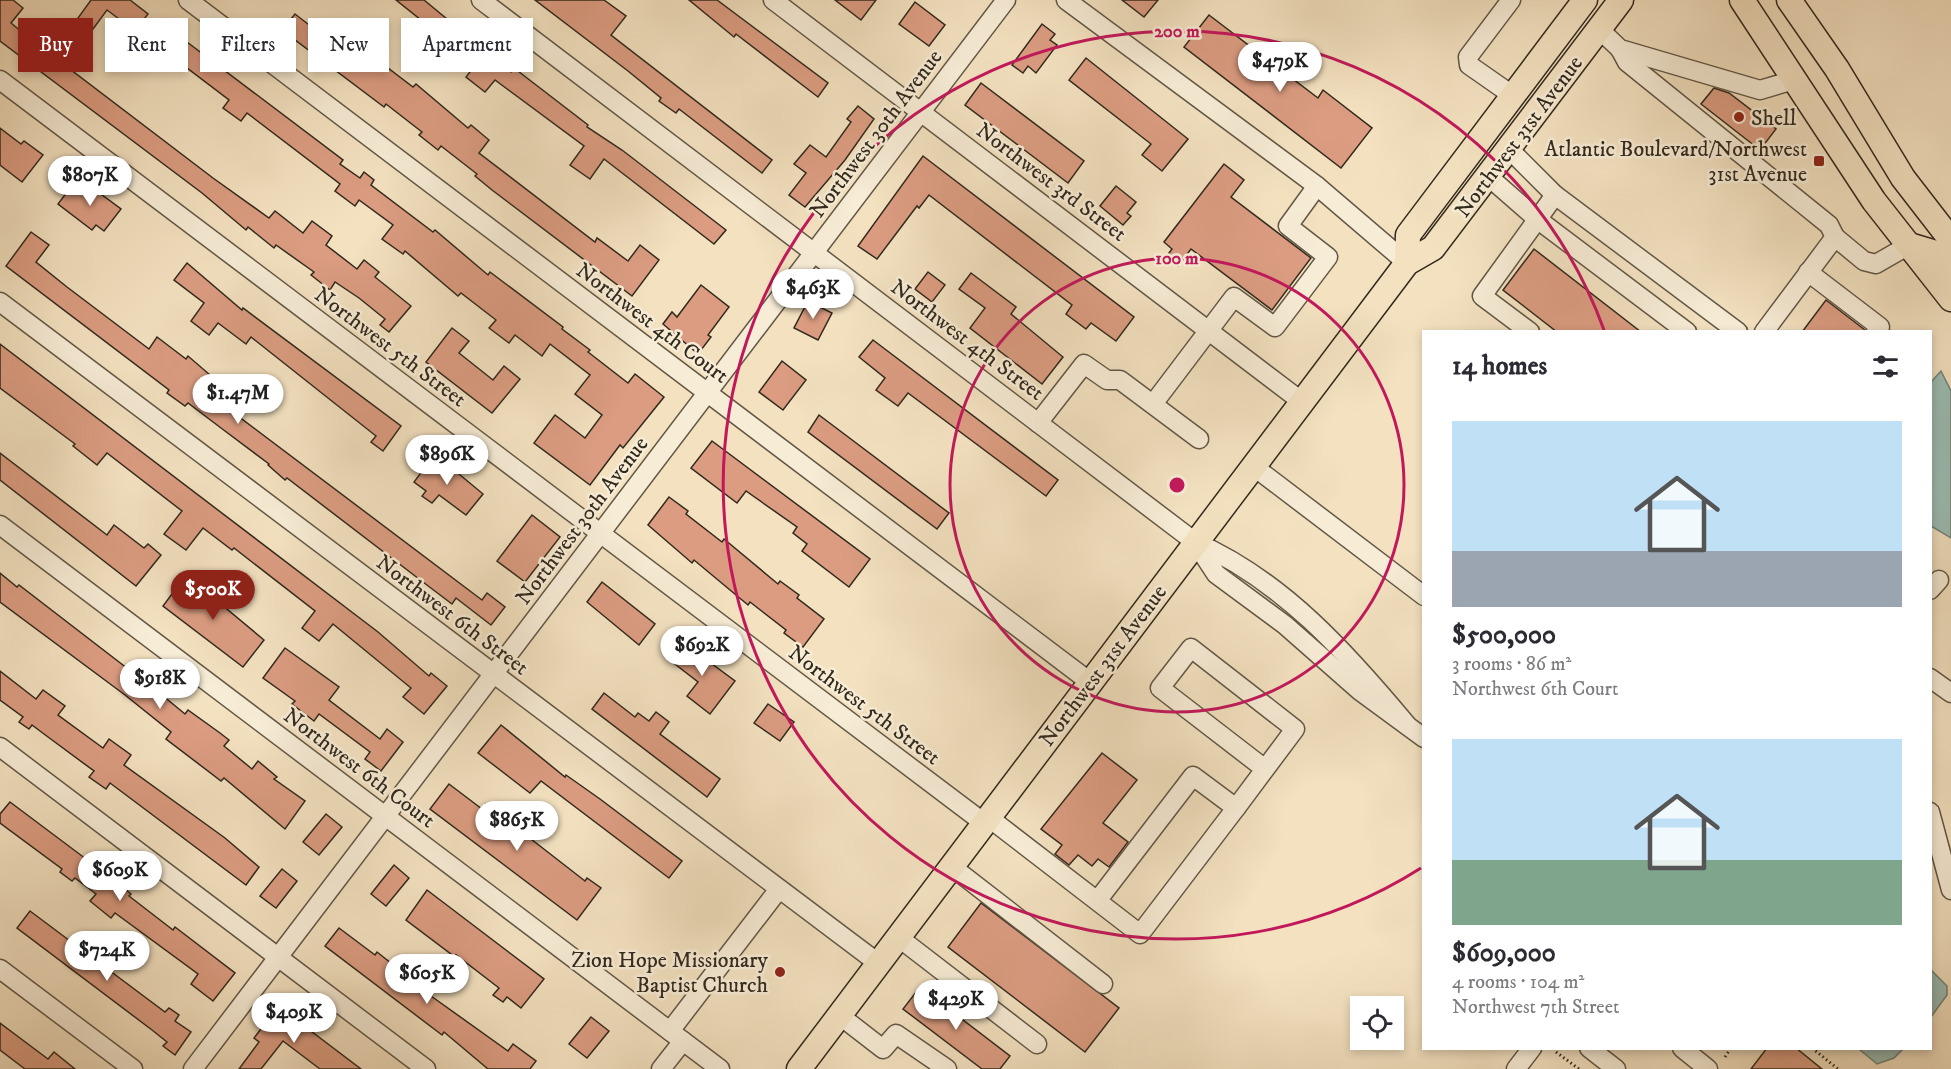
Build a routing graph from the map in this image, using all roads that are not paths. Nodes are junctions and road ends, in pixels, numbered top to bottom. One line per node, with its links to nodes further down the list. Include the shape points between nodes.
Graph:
1 (188, 0): 37 (street, Northwest 4th Court)
2 (481, 0): 25 (street, Northwest 4th Street)
3 (773, 0): 16 (street, Northwest 3rd Street)
4 (1006, 0): 16 (street, Northwest 30th Avenue)
5 (1066, 0): 19 (street)
6 (1511, 0): 15 (street, via 1468,57 1469,65)
7 (1585, 0): 15 (main road, Northwest 31st Avenue)
8 (1621, 0): 11 (main road, Northwest 31st Avenue)
9 (1742, 0): 13 (main road)
10 (1789, 0): 23 (main road, via 1837,69 1903,178)
11 (1599, 29): 12 (street); 17 (main road, Northwest 31st Avenue)
12 (1620, 49): 13 (street, via 1760,90); 22 (street, via 1627,62 1829,225)
13 (1797, 79): 24 (main road, via 1874,201)
14 (0, 80): 44 (street, Northwest 5th Street)
15 (1512, 95): 26 (main road, Northwest 31st Avenue, via 1408,236)
16 (921, 112): 25 (street, Northwest 30th Avenue); 36 (street, Northwest 3rd Street)
17 (1510, 150): 18 (main road, Northwest 31st Avenue); 20 (street)
18 (1489, 177): 21 (street); 26 (main road, Northwest 31st Avenue, via 1433,248)
19 (1317, 186): 26 (street); 36 (street, via 1288,226 1328,257 1275,327 1234,297)
20 (1555, 195): 21 (street); 33 (street)
21 (1537, 219): 31 (street, via 1482,296); 32 (street)
22 (1835, 237): 24 (street, via 1864,261 1876,264); 28 (street)
23 (1951, 240)
24 (1909, 245): 27 (main road, via 1939,254); 29 (main road)
25 (814, 252): 37 (street, Northwest 30th Avenue); 40 (street, Northwest 4th Street)
26 (1407, 263): 38 (main road, Northwest 31st Avenue)
27 (1951, 268)
28 (1808, 272): 34 (street); 35 (street, via 1880,327)
29 (1951, 298)
30 (0, 302): 47 (street, Northwest 6th Street)
31 (1527, 330)
32 (1684, 330)
33 (1735, 330)
34 (1765, 330)
35 (1878, 330)
36 (1209, 331): 38 (street, Northwest 3rd Street); 39 (street)
37 (707, 393): 44 (street, Northwest 30th Avenue); 49 (street, Northwest 4th Court)
38 (1301, 401): 42 (main road, Northwest 31st Avenue)
39 (1153, 404): 40 (street, via 1120,380 1107,380 1084,364); 41 (street)
40 (1038, 423): 45 (street, Northwest 4th Street)
41 (1199, 439)
42 (1253, 466): 45 (main road, Northwest 31st Avenue); 46 (street)
43 (0, 525): 55 (street, Northwest 6th Court)
44 (601, 535): 47 (street, Northwest 30th Avenue); 57 (street, Northwest 5th Street)
45 (1195, 542): 49 (main road, Northwest 31st Avenue); 51 (street, Northwest 4th Street, via 1216,574)
46 (1422, 594)
47 (494, 676): 55 (street, Northwest 30th Avenue); 59 (street, Northwest 6th Street)
48 (1932, 681): 50 (street)
49 (1089, 682): 57 (main road, Northwest 31st Avenue)
50 (1951, 693)
51 (1422, 736)
52 (0, 747): 63 (street)
53 (1265, 769): 53 (street, via 1295,729 1191,648 1160,688); 54 (street)
54 (1236, 808): 61 (street, via 1193,776); 61 (street, Northwest 5th Street, via 1140,934)
55 (386, 817): 63 (street, Northwest 30th Avenue); 68 (street, Northwest 6th Court)
56 (1932, 819): 60 (street)
57 (986, 820): 58 (main road, Northwest 31st Avenue); 61 (street, Northwest 5th Street)
58 (951, 866): 62 (main road, Northwest 31st Avenue); 66 (street)
59 (779, 889): 64 (street, Northwest 6th Street); 68 (street)
60 (1951, 890)
61 (1097, 901)
62 (898, 937): 64 (main road, Northwest 31st Avenue); 69 (street)
63 (278, 958): 74 (street, Northwest 30th Avenue); 75 (street)
64 (878, 963): 67 (main road, Northwest 31st Avenue)
65 (0, 969): 73 (street)
66 (1103, 984)
67 (839, 1015): 78 (main road, Northwest 31st Avenue); 79 (street, via 883,1049 896,1034)
68 (676, 1036): 76 (street); 77 (street, Northwest 6th Court)
69 (1037, 1044)
70 (1530, 1050): 80 (street)
71 (1592, 1050): 81 (street)
72 (1684, 1050): 82 (street)
73 (133, 1069)
74 (193, 1069)
75 (426, 1069)
76 (661, 1069)
77 (720, 1069)
78 (799, 1069)
79 (947, 1069)
80 (1516, 1069)
81 (1616, 1069)
82 (1708, 1069)

